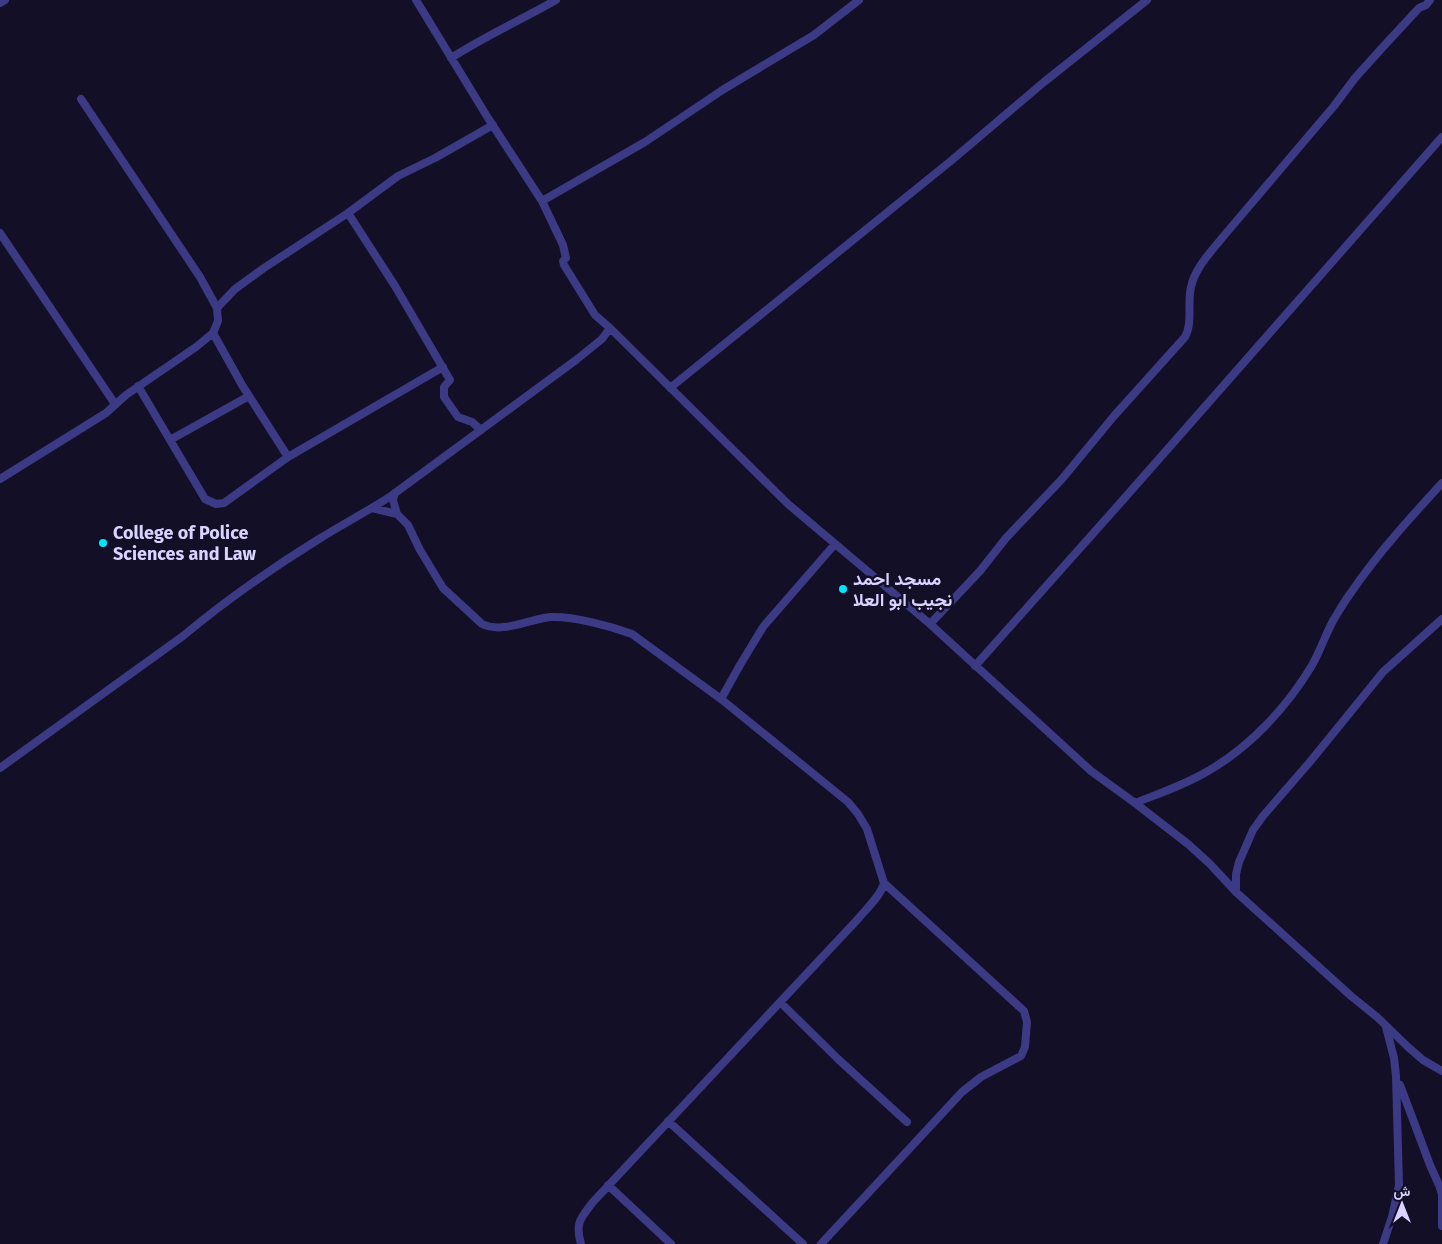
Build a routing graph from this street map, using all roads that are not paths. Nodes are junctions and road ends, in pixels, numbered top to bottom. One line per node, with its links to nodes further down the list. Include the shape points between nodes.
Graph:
1 (5, 0): 7 (street)
2 (416, 0): 8 (street)
3 (556, 0): 8 (street)
4 (859, 0): 12 (street, via 814,35 724,89 645,142)
5 (1147, 0): 20 (street)
6 (1430, 0): 33 (street, via 1355,78 1204,262 1191,287 1189,327 1185,337)
7 (0, 3)
8 (451, 58): 10 (street)
9 (81, 99): 15 (street, via 200,277)
10 (493, 125): 12 (street); 13 (street, via 398,176)
11 (1442, 137): 34 (street)
12 (542, 201): 16 (street, via 564,248 564,264 595,315)
13 (348, 212): 15 (street, via 264,268); 18 (street)
14 (0, 233): 22 (street)
15 (217, 308): 17 (street, via 218,321)
16 (610, 328): 20 (street); 23 (street, via 602,339)
17 (213, 332): 19 (street); 21 (street)
18 (443, 367): 23 (street, via 450,380 444,387 444,396 458,417 472,422); 25 (street)
19 (138, 386): 22 (street); 24 (street)
20 (670, 388): 31 (street, via 788,504)
21 (249, 396): 24 (street); 25 (street)
22 (115, 404): 26 (street, via 106,413)
23 (481, 430): 28 (street)
24 (170, 440): 25 (street, via 205,499 216,504 224,504)
25 (288, 457)
26 (0, 479)
27 (1442, 483): 37 (street, via 1350,593 1313,665 1294,694 1274,716 1248,743 1214,768)
28 (395, 493): 29 (street); 30 (street, via 393,500)
29 (372, 508): 30 (street); 36 (street, via 254,582)
30 (397, 514): 35 (street, via 408,525 443,588 482,624 498,628 552,617 618,629 638,638)
31 (835, 544): 33 (street); 35 (street, via 763,627)
32 (1442, 619): 39 (street, via 1382,672 1263,816 1241,856)
33 (930, 624): 34 (street)
34 (976, 666): 37 (street, via 1091,772)
35 (721, 699): 38 (street, via 848,802 866,829)
36 (0, 768)
37 (1135, 803): 39 (street, via 1188,844)
38 (884, 883): 40 (street, via 856,920); 51 (street, via 1024,1011 1027,1022 1025,1047 1020,1056 981,1076 962,1092)
39 (1236, 892): 41 (street)
40 (780, 1002): 44 (street); 45 (street)
41 (1386, 1027): 42 (street, via 1423,1060); 43 (street)
42 (1442, 1071)
43 (1396, 1076): 47 (street, via 1442,1194); 52 (street, via 1399,1185)
44 (668, 1121): 46 (street); 50 (street)
45 (907, 1122)
46 (608, 1185): 48 (street, via 592,1202 578,1225); 49 (street)
47 (1442, 1226)
48 (581, 1244)
49 (671, 1244)
50 (803, 1244)
51 (821, 1244)
52 (1383, 1244)

